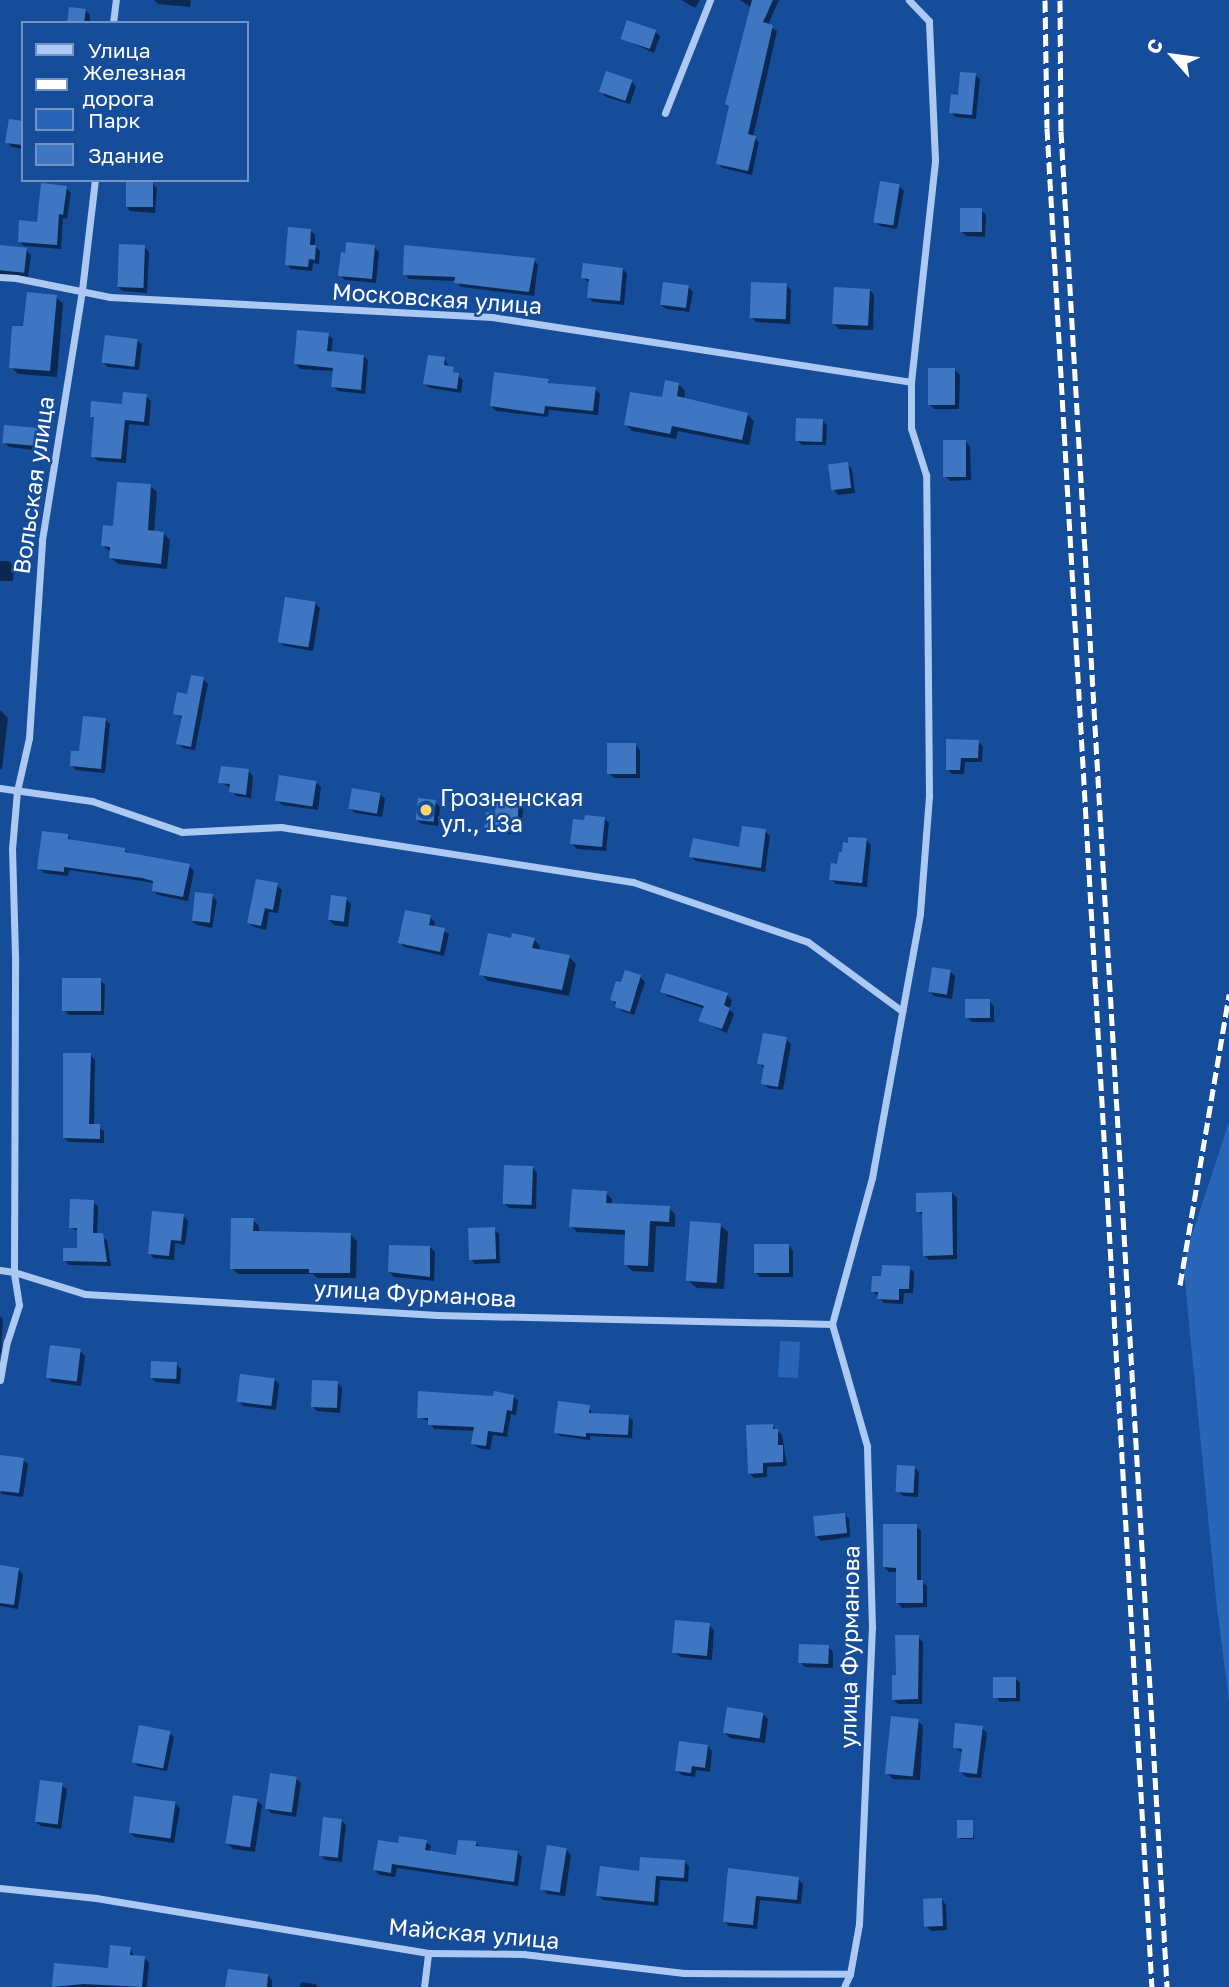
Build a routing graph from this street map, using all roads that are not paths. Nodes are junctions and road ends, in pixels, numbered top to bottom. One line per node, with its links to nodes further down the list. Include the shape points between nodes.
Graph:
1 (116, 0): 4 (street)
2 (710, 0): 5 (street)
3 (910, 0): 9 (street, via 929,21 935,160)
4 (113, 21)
5 (665, 113)
6 (95, 182): 8 (street, Вольская улица)
7 (0, 277): 8 (street, Московская улица)
8 (82, 290): 9 (street, Московская улица, via 110,298 492,317); 11 (street, Вольская улица, via 42,540 29,738)
9 (911, 382): 12 (street, via 911,428 926,475 929,796 920,914)
10 (0, 788): 11 (street)
11 (17, 791): 12 (street, via 92,801 181,832 281,827 633,882 808,942); 14 (street, Вольская улица, via 12,849)
12 (902, 1011): 15 (street, via 872,1178)
13 (0, 1270): 14 (street, улица Фурманова)
14 (14, 1272): 15 (street, улица Фурманова, via 85,1294 437,1315); 16 (street, Вольская улица, via 19,1305 6,1342)
15 (832, 1324): 19 (street, улица Фурманова, via 867,1446 872,1627 859,1924)
16 (0, 1380)
17 (0, 1888): 18 (street, Майская улица, via 96,1898)
18 (428, 1953): 19 (street, Майская улица, via 523,1954 684,1973); 20 (street)
19 (850, 1974): 21 (street)
20 (424, 1987)
21 (844, 1987)

